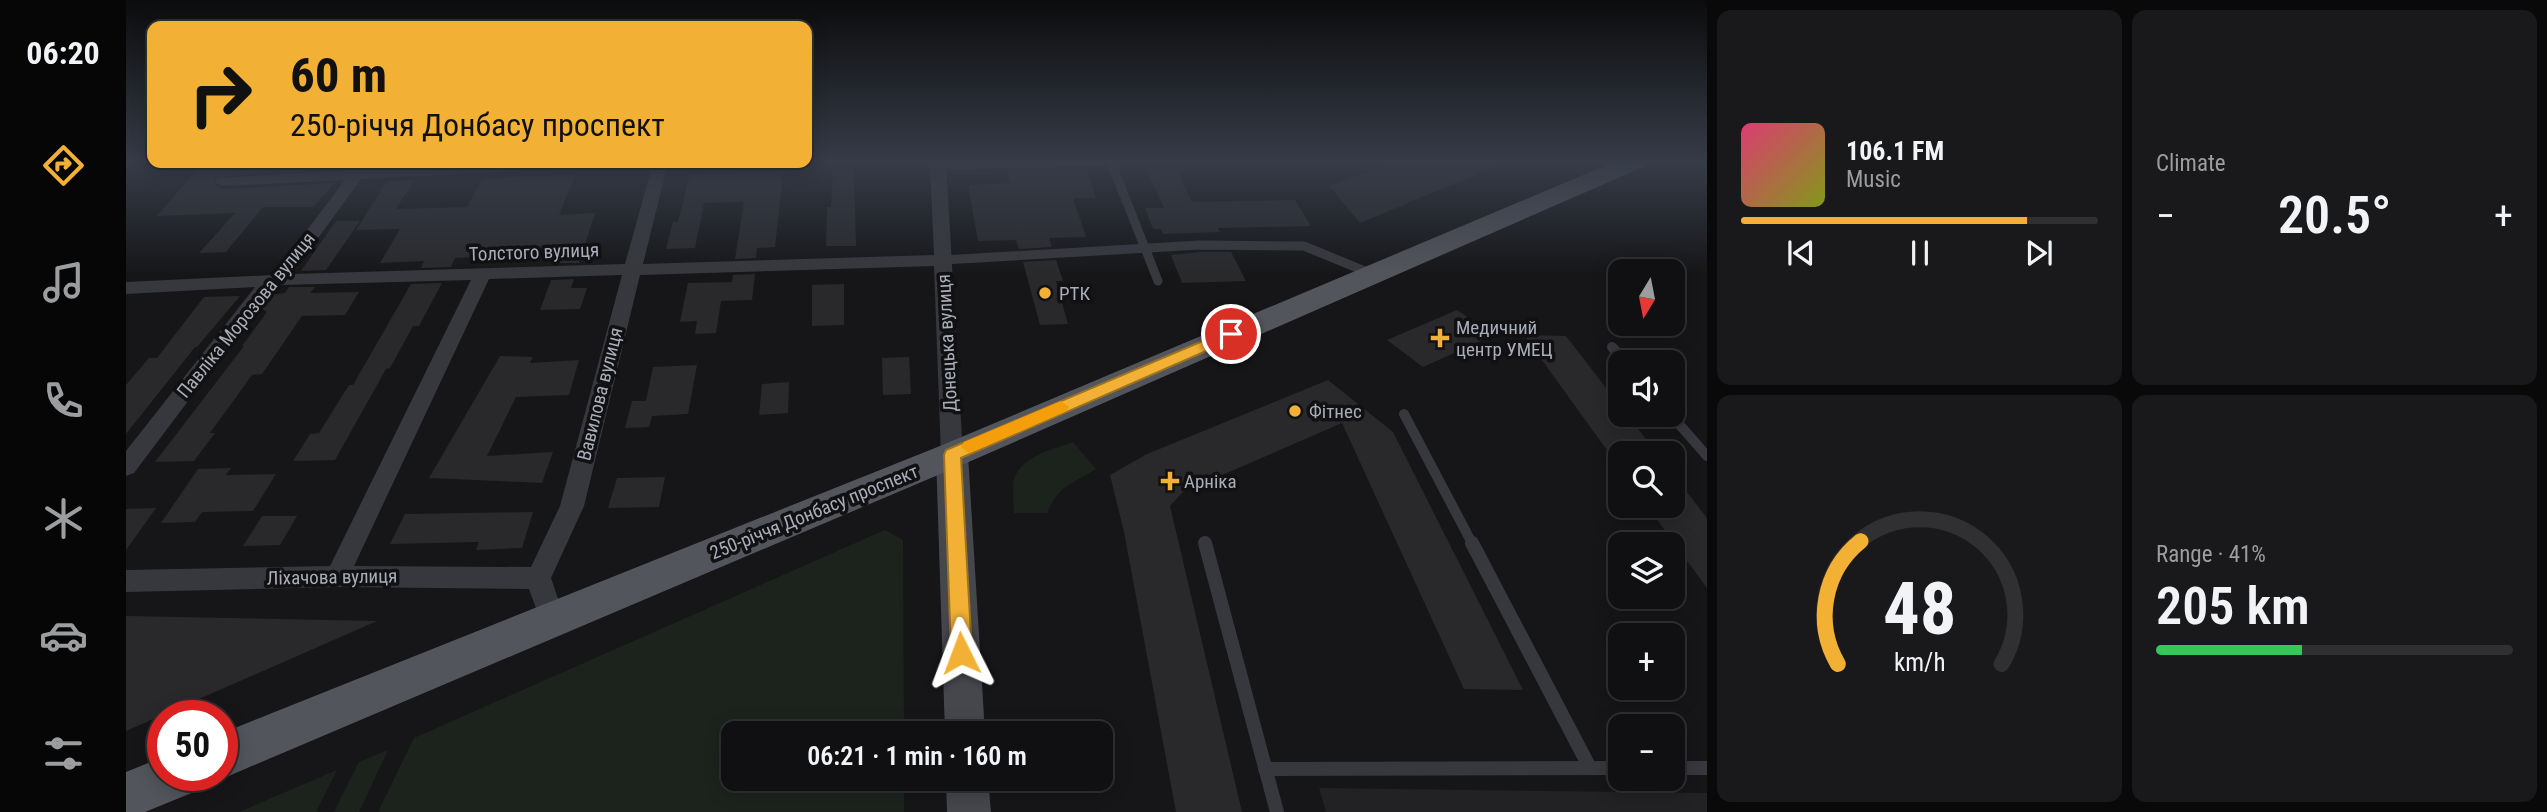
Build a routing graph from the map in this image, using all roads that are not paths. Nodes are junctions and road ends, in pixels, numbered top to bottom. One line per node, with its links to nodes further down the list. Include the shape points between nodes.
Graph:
1 (338, 200): 11 (street, Павліка Морозова вулиця)
2 (650, 200): 8 (street, Вавилова вулиця)
3 (940, 200): 7 (street, Донецька вулиця)
4 (1125, 200): 6 (lane)
5 (1545, 200): 9 (main road, 250-річчя Донбасу проспект)
6 (1144, 250): 7 (lane); 9 (lane, via 1200,245 1304,246); 12 (lane)
7 (943, 260): 8 (street, Толстого вулиця); 18 (street, Донецька вулиця)
8 (632, 270): 10 (street, Толстого вулиця); 23 (street, Вавилова вулиця, via 572,506)
9 (1372, 274): 18 (main road, 250-річчя Донбасу проспект)
10 (482, 275): 11 (street, Толстого вулиця); 22 (street)
11 (278, 280): 13 (street, Толстого вулиця); 20 (street, Павліка Морозова вулиця, via 264,288)
12 (1158, 281)
13 (126, 288)
14 (1612, 347): 15 (lane)
15 (1615, 350)
16 (1404, 414): 28 (lane)
17 (1682, 427): 19 (lane)
18 (952, 455): 25 (main road, 250-річчя Донбасу проспект); 26 (main road, Донецька вулиця)
19 (1707, 456)
20 (126, 467)
21 (1205, 543): 32 (lane)
22 (337, 576): 23 (street, Ліхачова вулиця); 24 (street, Ліхачова вулиця)
23 (538, 578): 25 (street)
24 (126, 582)
25 (552, 619): 27 (main road, 250-річчя Донбасу проспект)
26 (964, 721)
27 (238, 750)
28 (1590, 768): 29 (lane); 32 (lane)
29 (1608, 768)
30 (1685, 768): 31 (lane)
31 (1707, 768)
32 (1265, 769): 37 (lane)
33 (147, 787): 35 (main road)
34 (968, 791): 36 (main road)
35 (126, 796)
36 (969, 812)
37 (1277, 812)

